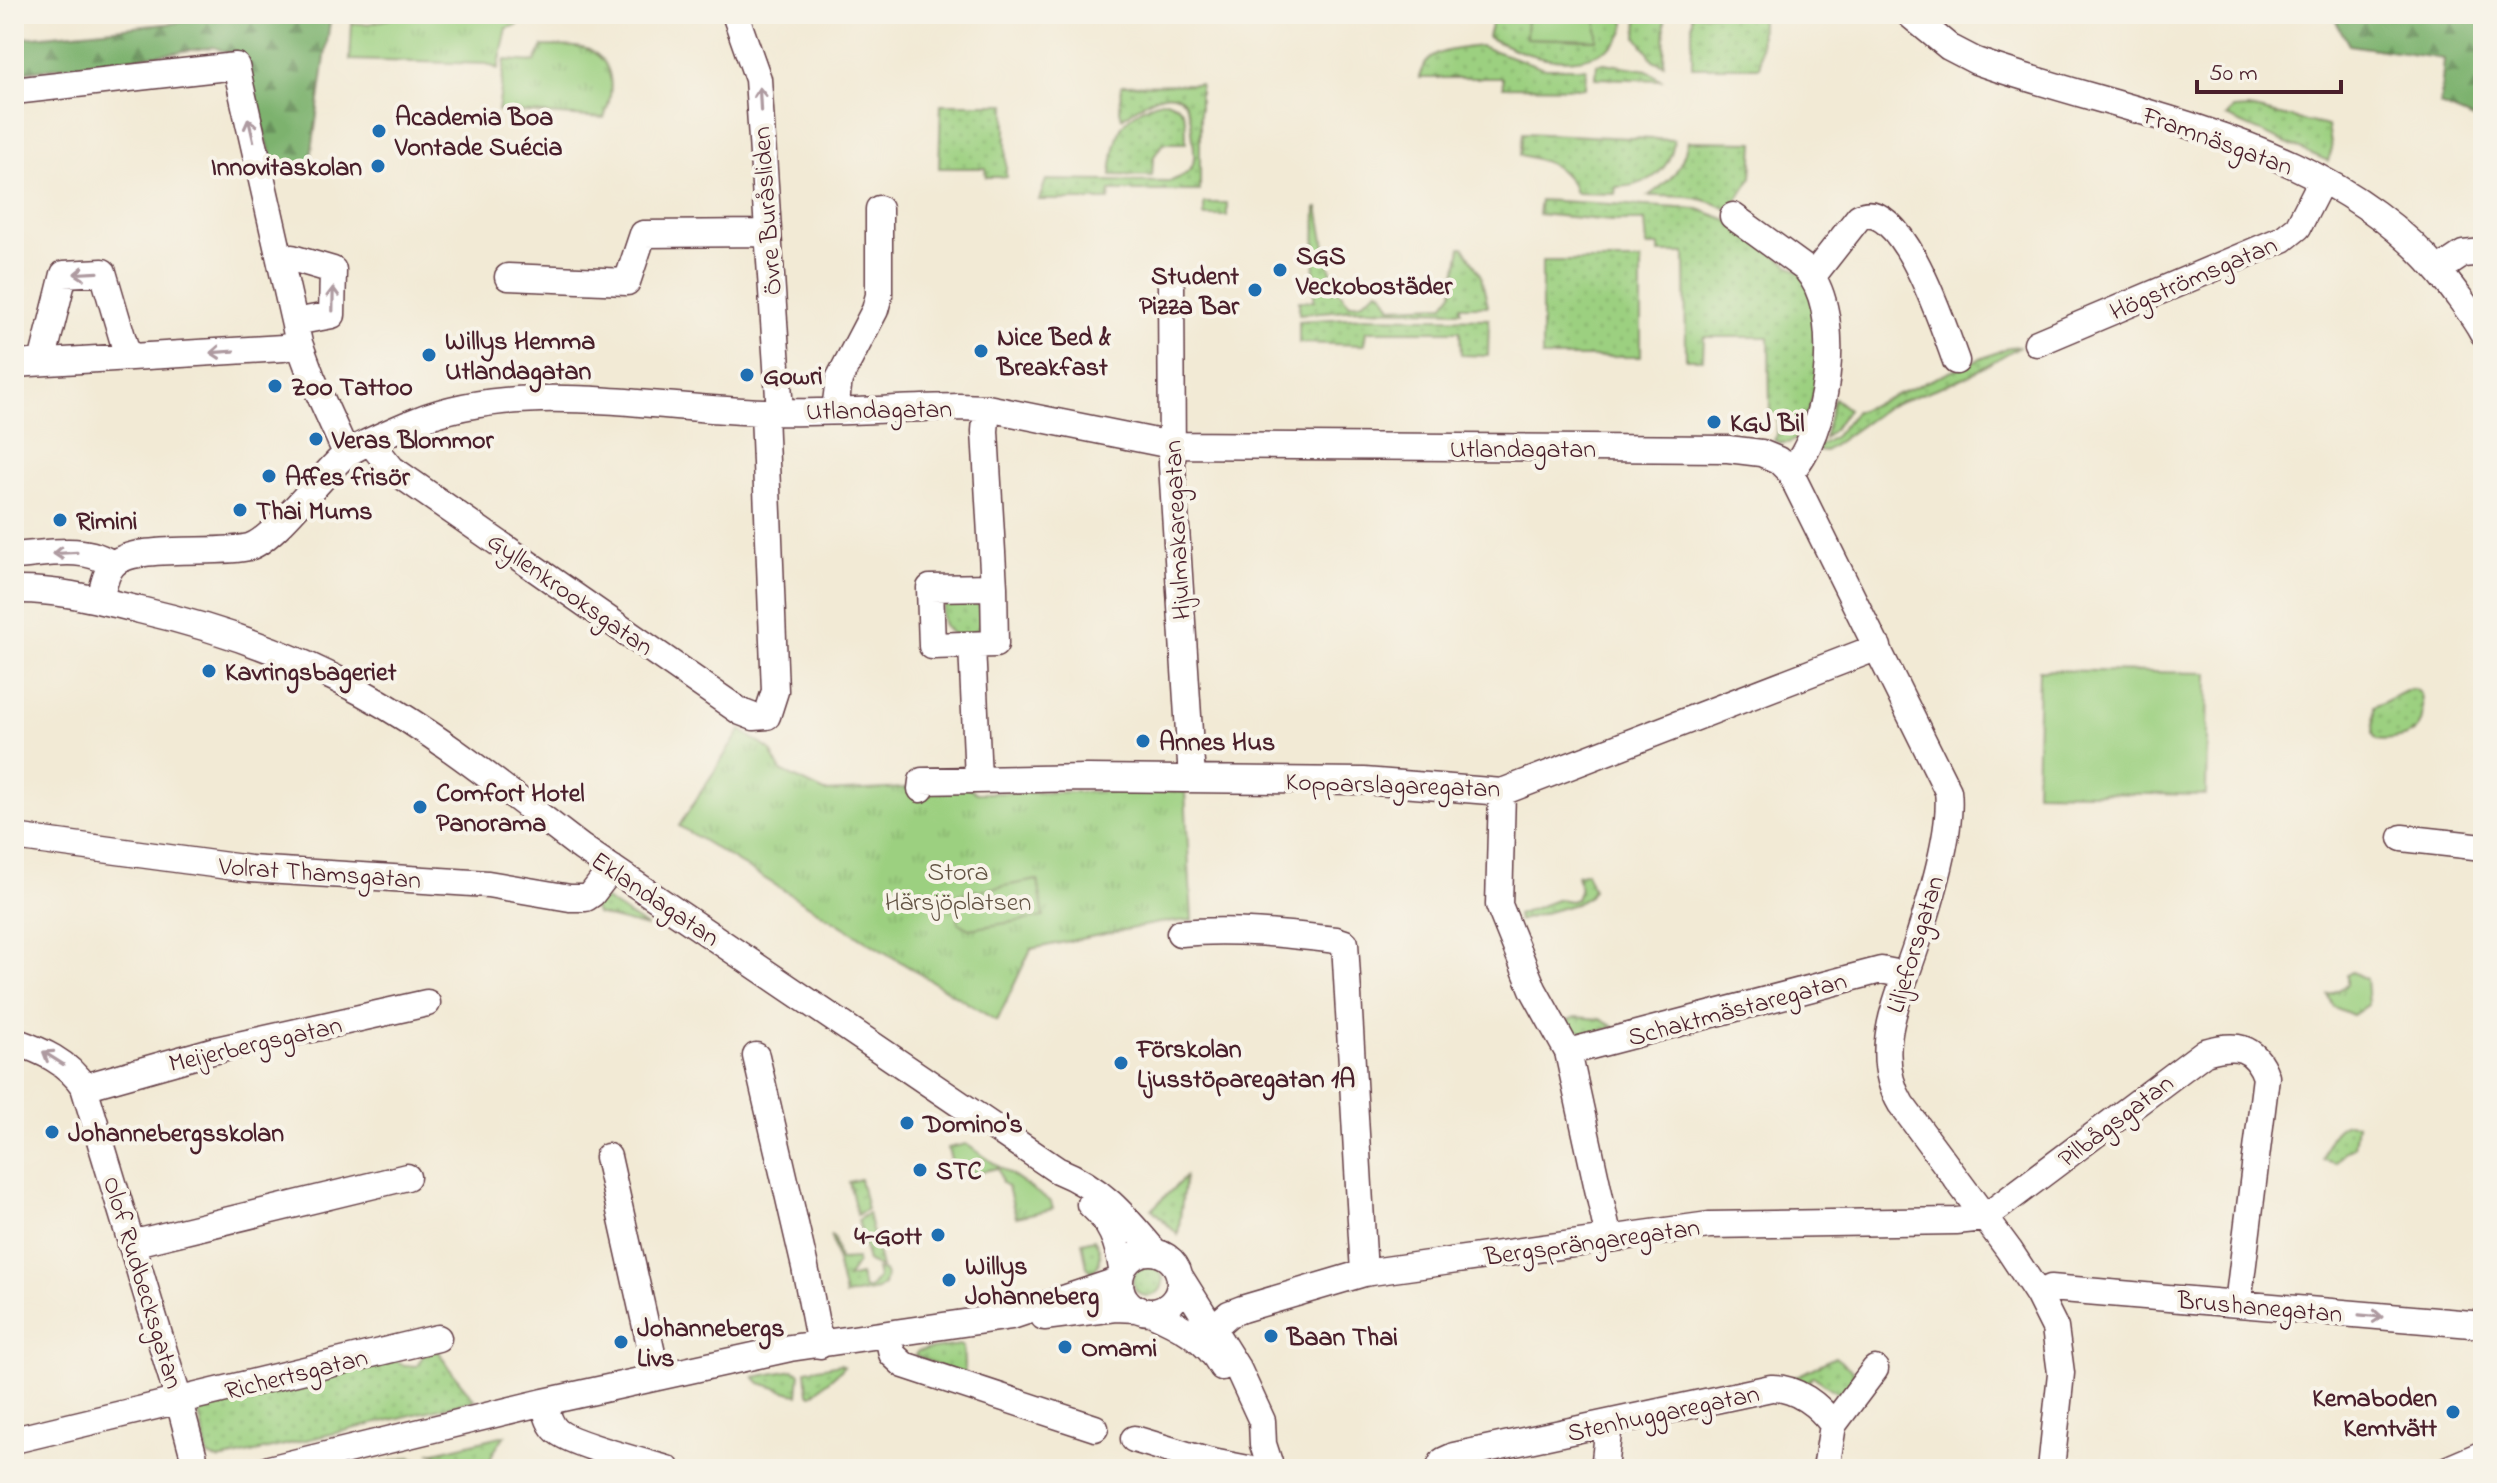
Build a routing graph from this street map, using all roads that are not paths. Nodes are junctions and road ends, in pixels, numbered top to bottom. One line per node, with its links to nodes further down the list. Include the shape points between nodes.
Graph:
1 (735, 14): 7 (street, Övre Buråsliden, one-way to 1, via 758,79)
2 (1909, 14): 4 (street, Framnäsgatan, via 1949,47 1976,61 2207,130)
3 (14, 91): 9 (street, one-way to 3, via 236,66)
4 (2322, 180): 10 (street, Framnäsgatan, via 2406,238); 16 (street, Högströmsgatan, via 2298,227 2283,239)
5 (879, 209): 22 (street, via 879,295 839,379)
6 (1733, 216): 12 (street)
7 (767, 233): 11 (street, via 643,234 627,282); 23 (street, Övre Buråsliden)
8 (2483, 252): 10 (street, via 2463,254)
9 (281, 260): 14 (street); 14 (street, one-way to 9, via 332,315 333,270 292,258)
10 (2439, 270): 15 (street, Framnäsgatan)
11 (508, 277)
12 (1812, 277): 18 (street, via 1859,217 1873,214 1906,243); 27 (street, via 1828,337 1828,372 1806,452)
13 (1171, 280): 25 (street, Hjulmakaregatan)
14 (297, 333): 17 (street, one-way to 17, via 283,348); 26 (street)
15 (2483, 333)
16 (2037, 343)
17 (128, 357): 19 (street); 19 (street, one-way to 19, via 103,272 64,274)
18 (1956, 361)
19 (42, 362): 20 (street)
20 (14, 364)
21 (987, 408): 22 (street, Utlandagatan); 25 (street, Utlandagatan); 30 (street)
22 (835, 410): 23 (street, Utlandagatan)
23 (772, 412): 24 (street, Utlandagatan, via 565,400 500,402 416,421); 35 (street, Övre Buråsliden)
24 (371, 443): 26 (street, Utlandagatan); 35 (street, Gyllenkrooksgatan, via 392,469 741,712 761,718)
25 (1171, 445): 27 (street, Utlandagatan, via 1728,449 1761,453); 37 (street, Hjulmakaregatan)
26 (346, 453): 29 (street, Utlandagatan, via 249,547 141,554)
27 (1790, 472): 34 (street, Liljeforsgatan)
28 (14, 556): 29 (street, one-way to 28, via 81,552)
29 (113, 565): 32 (street)
30 (994, 587): 33 (street, via 995,644); 33 (street, via 930,588 932,646)
31 (14, 590): 32 (street, Eklandagatan)
32 (100, 599): 43 (street, Eklandagatan, via 229,634 353,688 513,792)
33 (972, 645): 36 (street)
34 (1878, 647): 39 (street, Kopparslagaregatan); 45 (street, Liljeforsgatan, via 1948,791 1950,807)
35 (774, 702)
36 (978, 779): 37 (street, Kopparslagaregatan); 38 (street, Kopparslagaregatan, via 922,781)
37 (1192, 779): 39 (street, Kopparslagaregatan, via 1364,781)
38 (921, 789)
39 (1502, 792): 48 (street, via 1499,905 1533,989)
40 (14, 837): 43 (street, Volrat Thamsgatan, via 250,869 488,884 570,898 592,894)
41 (2402, 838): 42 (street)
42 (2483, 847)
43 (612, 868): 52 (street, Eklandagatan)
44 (1180, 933): 58 (street, via 1268,932 1345,943)
45 (1906, 975): 48 (street, Schaktmästaregatan, via 1881,970); 54 (street, Liljeforsgatan, via 1889,1029 1892,1089)
46 (427, 1003): 50 (street, Meijerbergsgatan, via 212,1051)
47 (14, 1041): 50 (street, Olof Rudbecksgatan, one-way to 47, via 54,1058)
48 (1568, 1052): 55 (street)
49 (756, 1056): 69 (street)
50 (84, 1087): 56 (street, Olof Rudbecksgatan)
51 (608, 1157): 71 (street)
52 (1057, 1170): 57 (street, Eklandagatan, via 1106,1197); 59 (street, Eklandagatan, via 1113,1231)
53 (407, 1177): 56 (street)
54 (1984, 1218): 55 (street, Bergsprängaregatan, via 1747,1222); 61 (street, Liljeforsgatan); 62 (street, Pilbågsgatan, via 2205,1052 2227,1045 2254,1055 2266,1077)
55 (1609, 1239): 58 (street, Bergsprängaregatan)
56 (131, 1244): 72 (street, Olof Rudbecksgatan)
57 (1155, 1252): 59 (street, via 1136,1255); 60 (street, Eklandagatan, via 1171,1261)
58 (1364, 1273): 66 (street, Bergsprängaregatan, via 1242,1309)
59 (1121, 1274): 63 (street, Eklandagatan, via 1124,1297); 64 (street)
60 (1180, 1277): 63 (street, via 1173,1301 1165,1308); 66 (street, Eklandagatan)
61 (2038, 1294): 62 (street, Brushanegatan, via 2051,1288); 87 (street, Liljeforsgatan, via 2055,1328 2061,1362)
62 (2238, 1304): 65 (street, Brushanegatan, one-way to 65)
63 (1143, 1310): 64 (street); 80 (street, via 1180,1325 1220,1362 1252,1429)
64 (1012, 1316): 67 (street)
65 (2483, 1325)
66 (1213, 1328): 80 (street, Eklandagatan, via 1262,1421)
67 (888, 1336): 69 (street); 76 (street, via 892,1354 904,1365)
68 (438, 1338): 72 (street, Richertsgatan)
69 (820, 1345): 71 (street)
70 (1875, 1369): 75 (street)
71 (657, 1376): 73 (street)
72 (179, 1401): 78 (street, Richertsgatan); 81 (street, Olof Rudbecksgatan)
73 (544, 1402): 82 (street); 83 (street, via 557,1431)
74 (1609, 1424): 75 (street, Stenhuggaregatan, via 1782,1387 1823,1411); 84 (street, Stenhuggaregatan, via 1454,1456); 85 (street)
75 (1833, 1425): 86 (street)
76 (1095, 1428)
77 (1134, 1439): 80 (street, via 1207,1461)
78 (14, 1440)
79 (2483, 1454): 88 (street)
80 (1260, 1463)
81 (197, 1469)
82 (269, 1469)
83 (667, 1469)
84 (1439, 1469)
85 (1604, 1469)
86 (1826, 1469)
87 (2051, 1469)
88 (2448, 1469)

